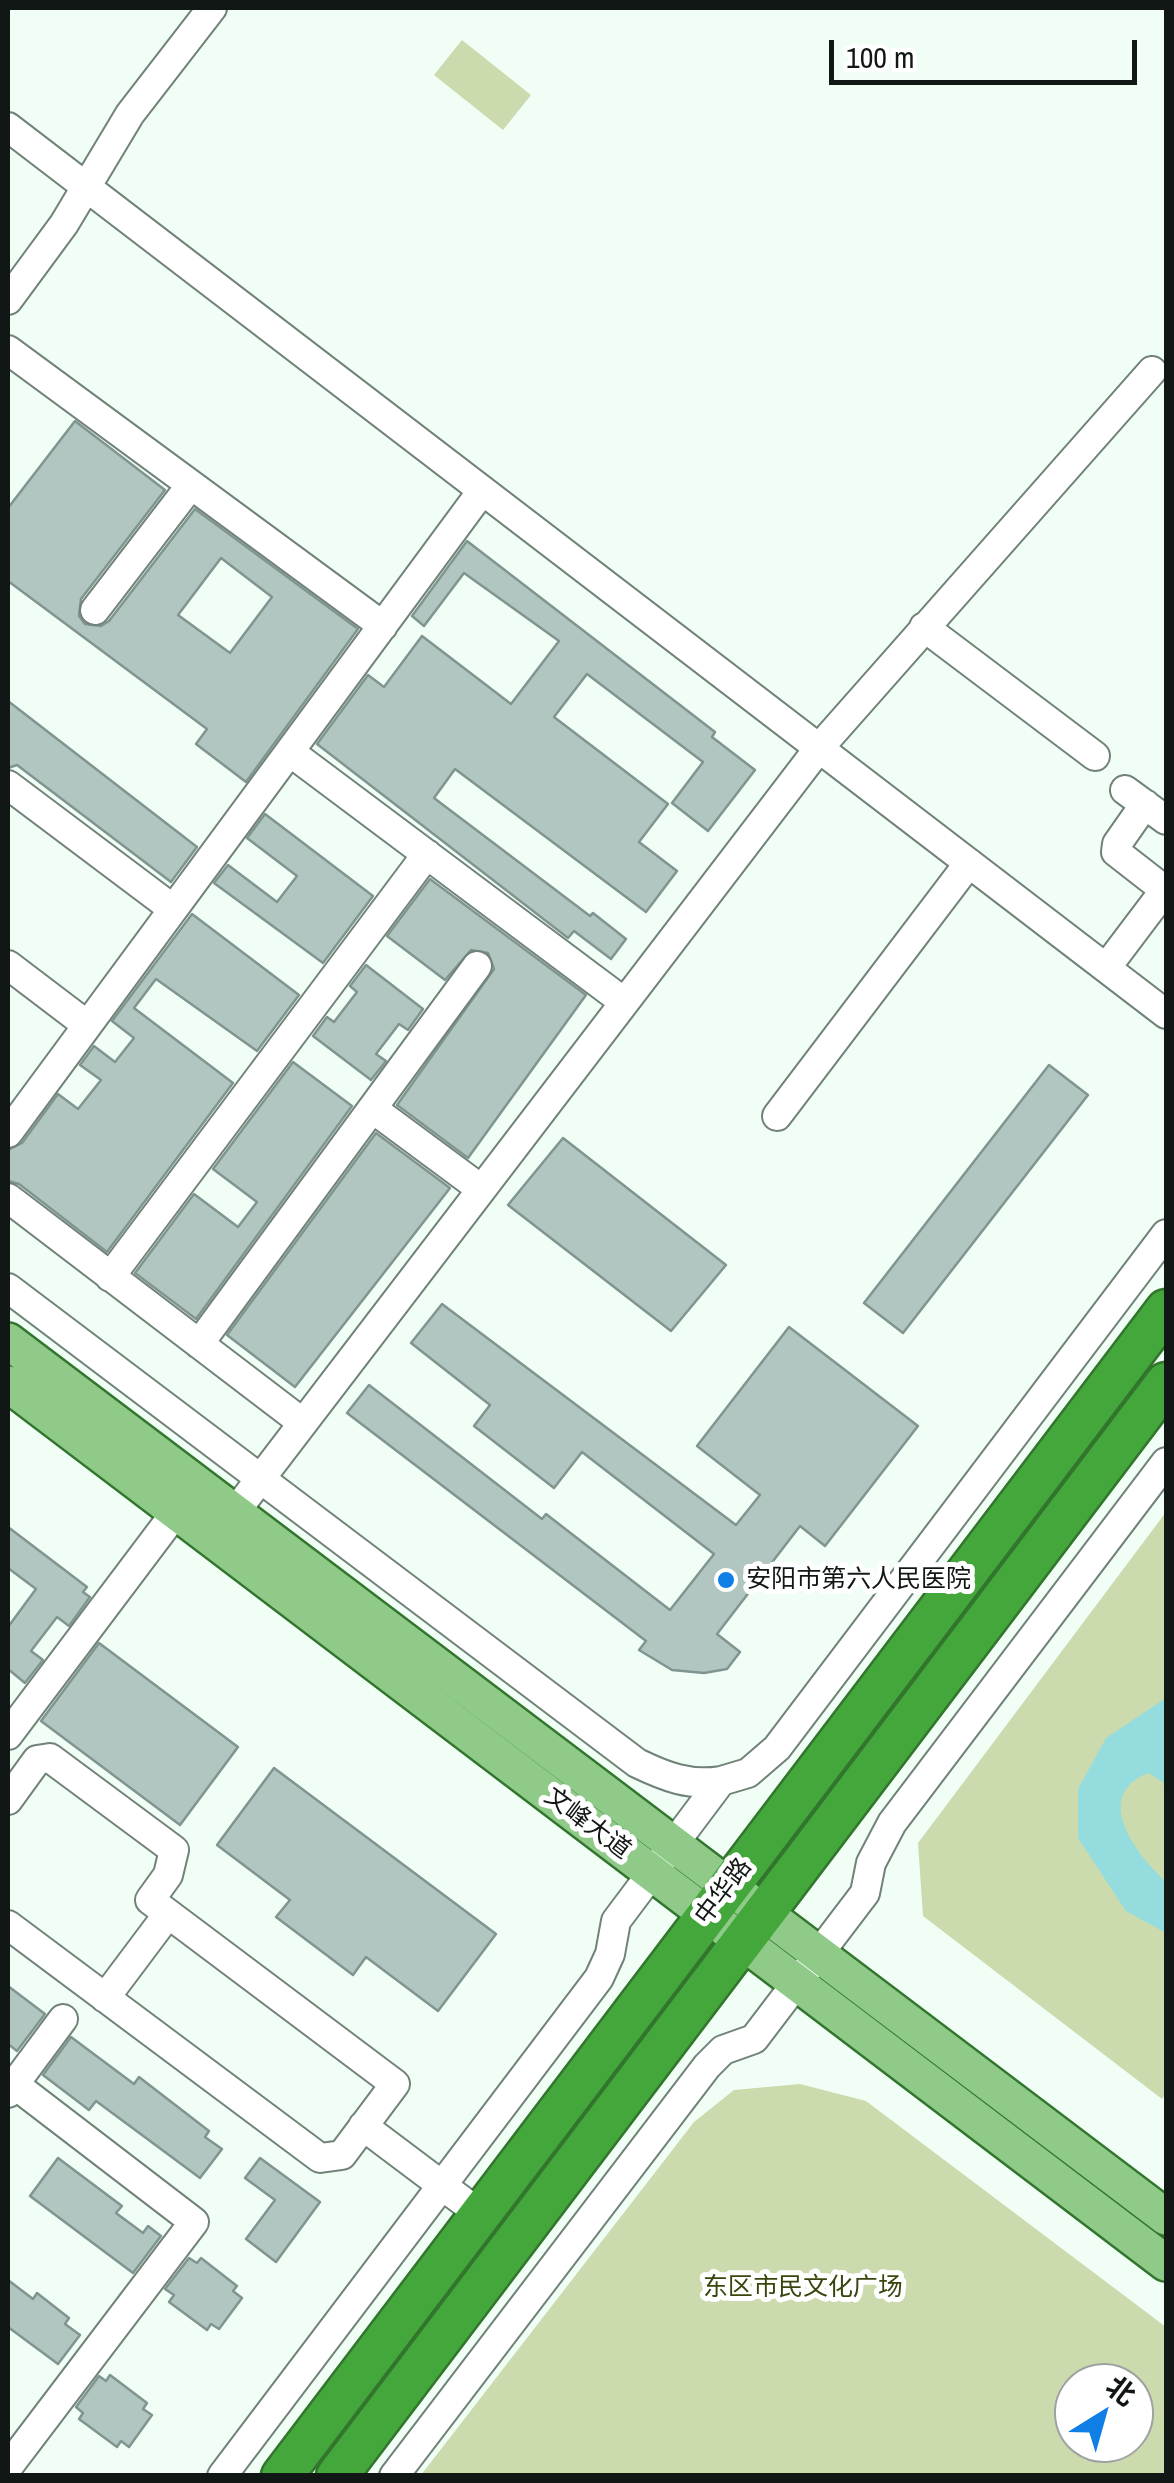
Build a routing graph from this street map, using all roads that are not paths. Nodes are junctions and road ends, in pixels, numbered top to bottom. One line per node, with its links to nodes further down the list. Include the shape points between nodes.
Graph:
1 (212, 8): 3 (street, via 130,114)
2 (8, 126): 3 (street)
3 (86, 188): 4 (street); 8 (street)
4 (8, 300)
5 (8, 350): 7 (street)
6 (1152, 371): 11 (street)
7 (190, 484): 9 (street); 10 (street)
8 (482, 491): 10 (street); 12 (street)
9 (96, 610)
10 (383, 626): 13 (street)
11 (924, 626): 12 (street); 14 (street)
12 (818, 748): 18 (street); 24 (street)
13 (290, 752): 17 (street); 20 (street)
14 (1095, 756)
15 (8, 785): 20 (street)
16 (1146, 804): 19 (street, via 1116,852)
17 (427, 854): 24 (street); 33 (street)
18 (969, 864): 23 (street); 28 (street)
19 (1166, 891): 23 (street)
20 (173, 909): 26 (street)
21 (8, 965): 26 (street)
22 (477, 966): 27 (street)
23 (1106, 968): 25 (street)
24 (624, 1002): 30 (street)
25 (1166, 1014)
26 (87, 1025): 29 (street)
27 (372, 1108): 30 (street); 37 (street)
28 (777, 1116)
29 (8, 1133)
30 (482, 1189): 40 (street)
31 (8, 1198): 33 (street)
32 (1166, 1234): 46 (street, via 776,1748 748,1773)
33 (110, 1277): 37 (street)
34 (8, 1288): 42 (street)
35 (1166, 1310): 50 (highway, 中华路)
36 (8, 1340): 44 (main road, 文峰大道)
37 (199, 1344): 40 (street)
38 (1166, 1383): 53 (highway, 中华路)
39 (8, 1384): 43 (main road, 文峰大道)
40 (303, 1423): 42 (street)
41 (1166, 1462): 54 (street, via 892,1823 865,1892)
42 (260, 1479): 44 (street); 46 (street, via 637,1763 671,1779)
43 (176, 1512): 45 (street); 49 (main road, 文峰大道)
44 (235, 1512): 48 (main road, 文峰大道)
45 (8, 1735)
46 (721, 1781): 48 (street)
47 (8, 1800): 51 (street, via 37,1760 50,1758 174,1850 168,1875 150,1900)
48 (674, 1844): 49 (street); 50 (main road, 文峰大道)
49 (652, 1873): 50 (main road, 文峰大道); 60 (street, via 616,1922 599,1978)
50 (718, 1900): 53 (main road, 文峰大道); 61 (highway, 中华路)
51 (168, 1914): 56 (street); 59 (street, via 395,2084)
52 (8, 1925): 56 (street)
53 (753, 1927): 54 (main road, 文峰大道); 55 (main road, 文峰大道); 67 (highway, 中华路)
54 (819, 1954): 55 (street); 62 (main road, 文峰大道)
55 (797, 1983): 63 (main road, 文峰大道); 68 (street, via 754,2039 723,2050 707,2066)
56 (105, 1998): 59 (street, via 320,2158 342,2155)
57 (63, 2019): 58 (street)
58 (11, 2089): 64 (street, via 194,2222)
59 (363, 2126): 60 (street)
60 (442, 2185): 61 (street); 65 (street)
61 (480, 2214): 66 (highway, 中华路)
62 (1166, 2217)
63 (1166, 2263)
64 (8, 2467)
65 (222, 2476)
66 (282, 2476)
67 (337, 2476)
68 (394, 2476)

